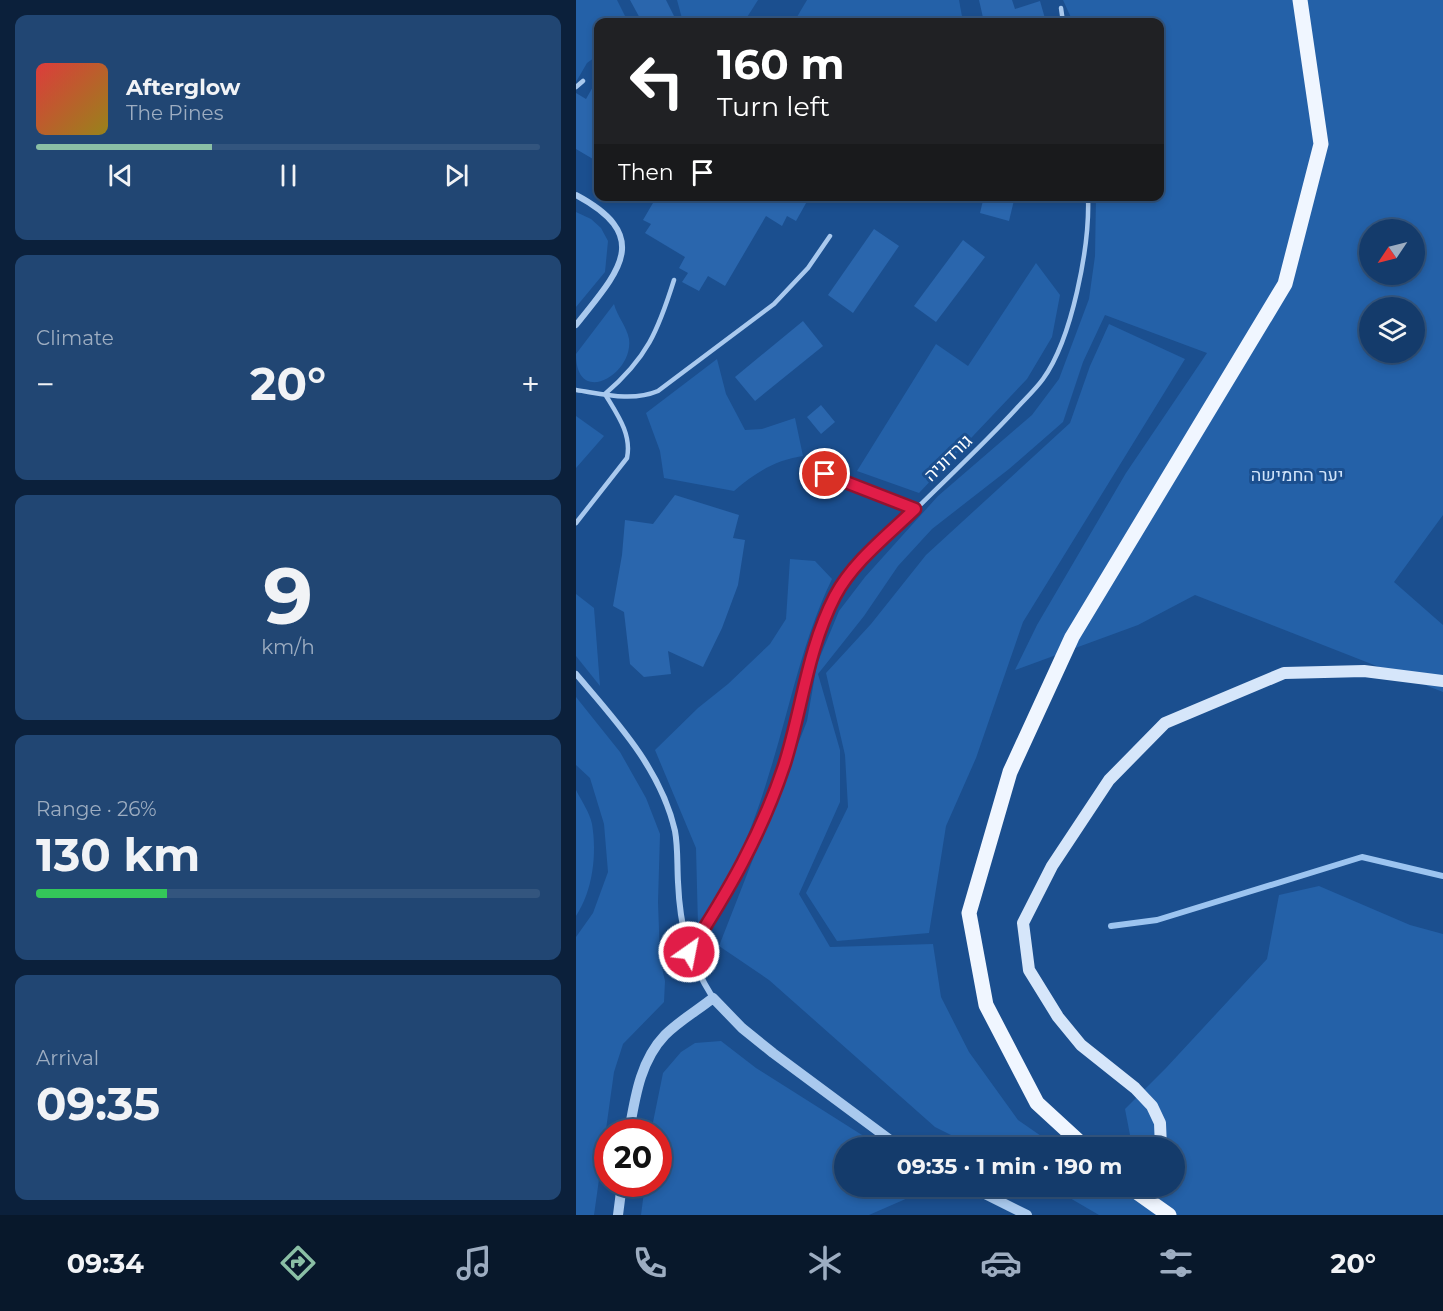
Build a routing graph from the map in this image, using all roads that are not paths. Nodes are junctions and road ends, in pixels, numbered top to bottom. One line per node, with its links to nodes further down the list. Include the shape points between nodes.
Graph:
1 (1300, 0): 22 (main road, via 1321,144 1286,284 1072,637 1010,772 969,913 986,1005 1037,1102)
2 (1061, 8): 3 (lane)
3 (1062, 18)
4 (582, 81): 5 (lane)
5 (576, 87)
6 (576, 195): 10 (street, via 612,221 623,249 611,280)
7 (1088, 201): 14 (lane, גורדוניה, via 1072,310 1050,367 996,431)
8 (830, 236): 12 (lane, via 808,268 774,304 658,391 628,398)
9 (674, 279): 12 (lane, via 652,341)
10 (576, 325)
11 (576, 390): 12 (lane)
12 (605, 394): 15 (lane, via 628,435 630,447 622,468)
13 (825, 474): 14 (lane)
14 (915, 509): 18 (lane, גורדוניה, via 865,558 836,595 811,658 772,801 732,886)
15 (576, 523)
16 (576, 674): 18 (street, via 641,755 669,809 676,834 682,930)
17 (1443, 681): 23 (main road, via 1364,671 1284,673 1165,723 1109,780 1052,866 1023,923 1029,970 1081,1045 1152,1106 1160,1123)
18 (689, 952): 19 (street)
19 (713, 998): 20 (street, via 666,1034 650,1054); 21 (street, via 773,1053)
20 (632, 1119)
21 (886, 1137)
22 (1074, 1137)
23 (1161, 1137)
24 (620, 1197): 27 (street)
25 (991, 1197): 28 (street)
26 (1146, 1197): 29 (main road)
27 (618, 1215)
28 (1027, 1215)
29 (1169, 1215)

